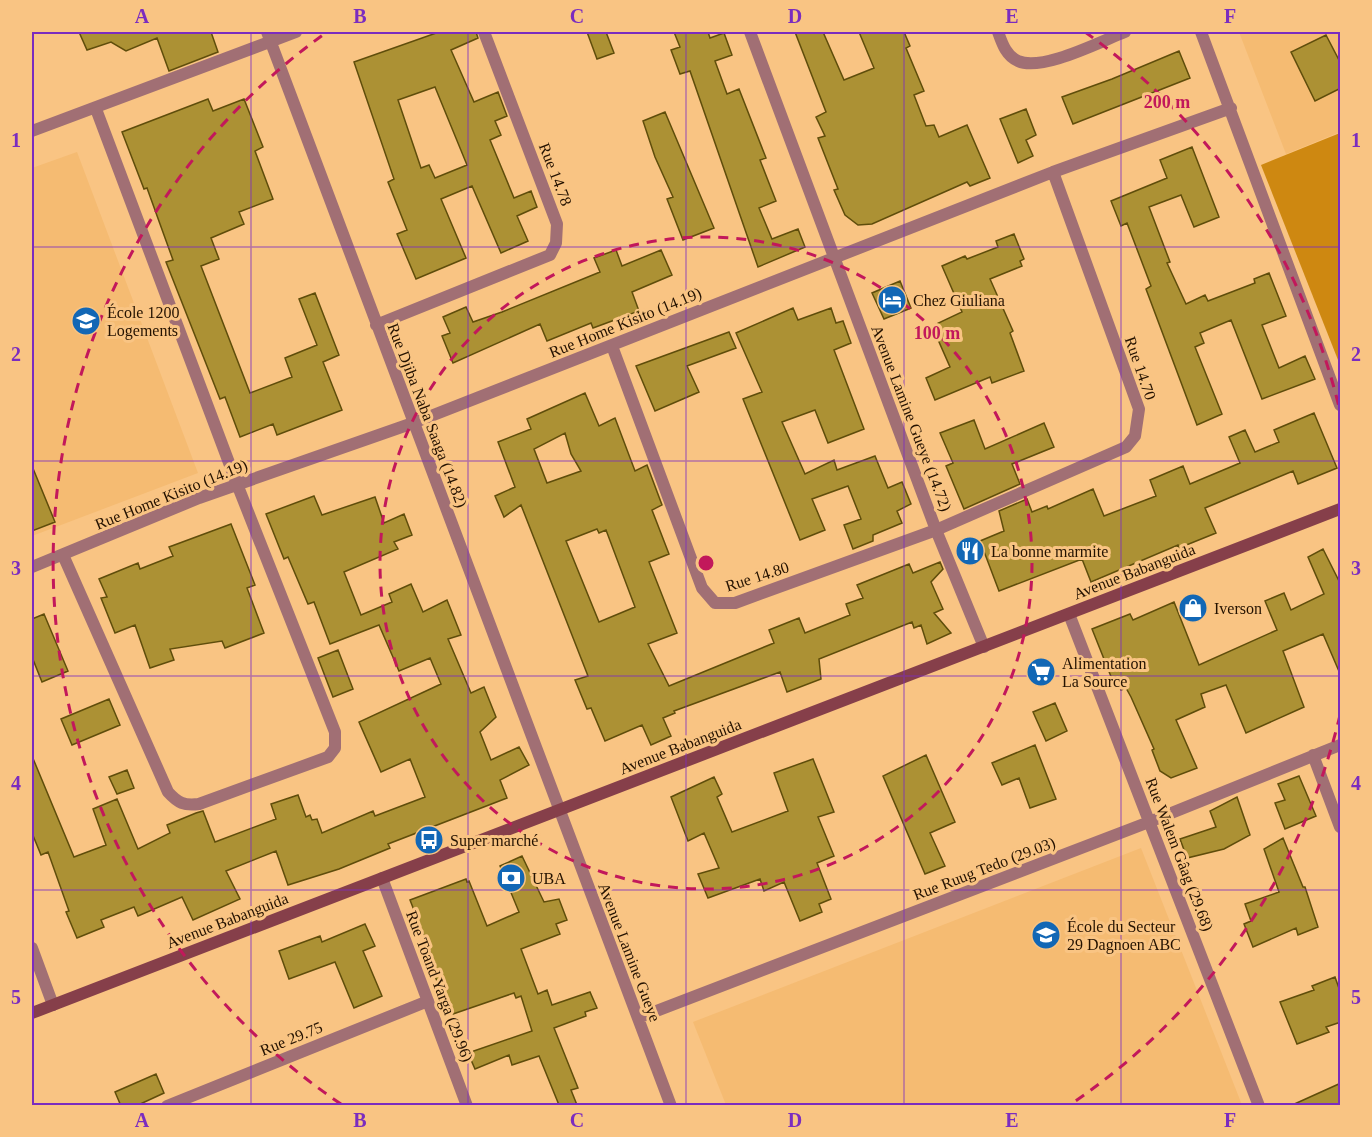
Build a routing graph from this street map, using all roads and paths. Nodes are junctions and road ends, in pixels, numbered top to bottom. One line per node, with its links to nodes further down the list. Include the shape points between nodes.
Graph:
1 (296, 32): 7 (street)
2 (484, 32): 13 (street, Rue 14.78, via 557,224 556,243 550,255)
3 (750, 32): 12 (street, Avenue Lamine Gueye (14.72))
4 (998, 32): 5 (street, via 1005,51 1018,62 1034,64 1052,61)
5 (1125, 32)
6 (1201, 32): 8 (street)
7 (269, 36): 9 (street); 13 (street, Rue Djiba Naba Saaga (14.82))
8 (1231, 108): 11 (street, Rue Home Kisito (14.19)); 15 (street)
9 (96, 109): 10 (street); 17 (street)
10 (32, 131)
11 (1053, 172): 12 (street, Rue Home Kisito (14.19)); 19 (street, Rue 14.70, via 1139,409 1135,436 1126,447)
12 (834, 257): 14 (street, Rue Home Kisito (14.19)); 19 (street, Avenue Lamine Gueye (14.72))
13 (376, 325): 16 (street, Rue Djiba Naba Saaga (14.82))
14 (612, 346): 16 (street, Rue Home Kisito (14.19)); 19 (street, Rue 14.80, via 702,588 715,603 735,603)
15 (1341, 405)
16 (413, 423): 17 (street, Rue Home Kisito (14.19)); 26 (street, Rue Djiba Naba Saaga (14.82))
17 (237, 484): 20 (street, Rue Home Kisito (14.19)); 20 (street, via 335,732 335,748 328,757 199,804 186,806 175,800 168,792)
18 (1341, 509): 22 (street, Avenue Babanguida)
19 (936, 530): 23 (street, Avenue Lamine Gueye (14.72))
20 (63, 555): 21 (street, Rue Home Kisito (14.19))
21 (32, 567)
22 (1069, 614): 23 (street, Avenue Babanguida); 27 (street, Rue Walem Gâag (29.68))
23 (984, 647): 26 (street, Avenue Babanguida)
24 (1341, 744): 25 (street, Rue Ruug Tedo (29.03))
25 (1313, 755): 27 (street, Rue Ruug Tedo (29.03)); 28 (street)
26 (558, 810): 29 (street, Avenue Babanguida); 34 (street, Avenue Lamine Gueye)
27 (1149, 822): 34 (street, Rue Ruug Tedo (29.03)); 38 (street, Rue Walem Gâag (29.68))
28 (1341, 827)
29 (382, 878): 31 (street, Rue Toand Yarga (29.96)); 32 (street, Avenue Babanguida)
30 (32, 948): 32 (street)
31 (428, 1001): 35 (street, Rue 29.75); 36 (street, Rue Toand Yarga (29.96))
32 (53, 1005): 33 (street, Avenue Babanguida)
33 (32, 1013)
34 (638, 1018): 37 (street, Avenue Lamine Gueye)
35 (167, 1106)
36 (467, 1106)
37 (671, 1106)
38 (1259, 1106)

